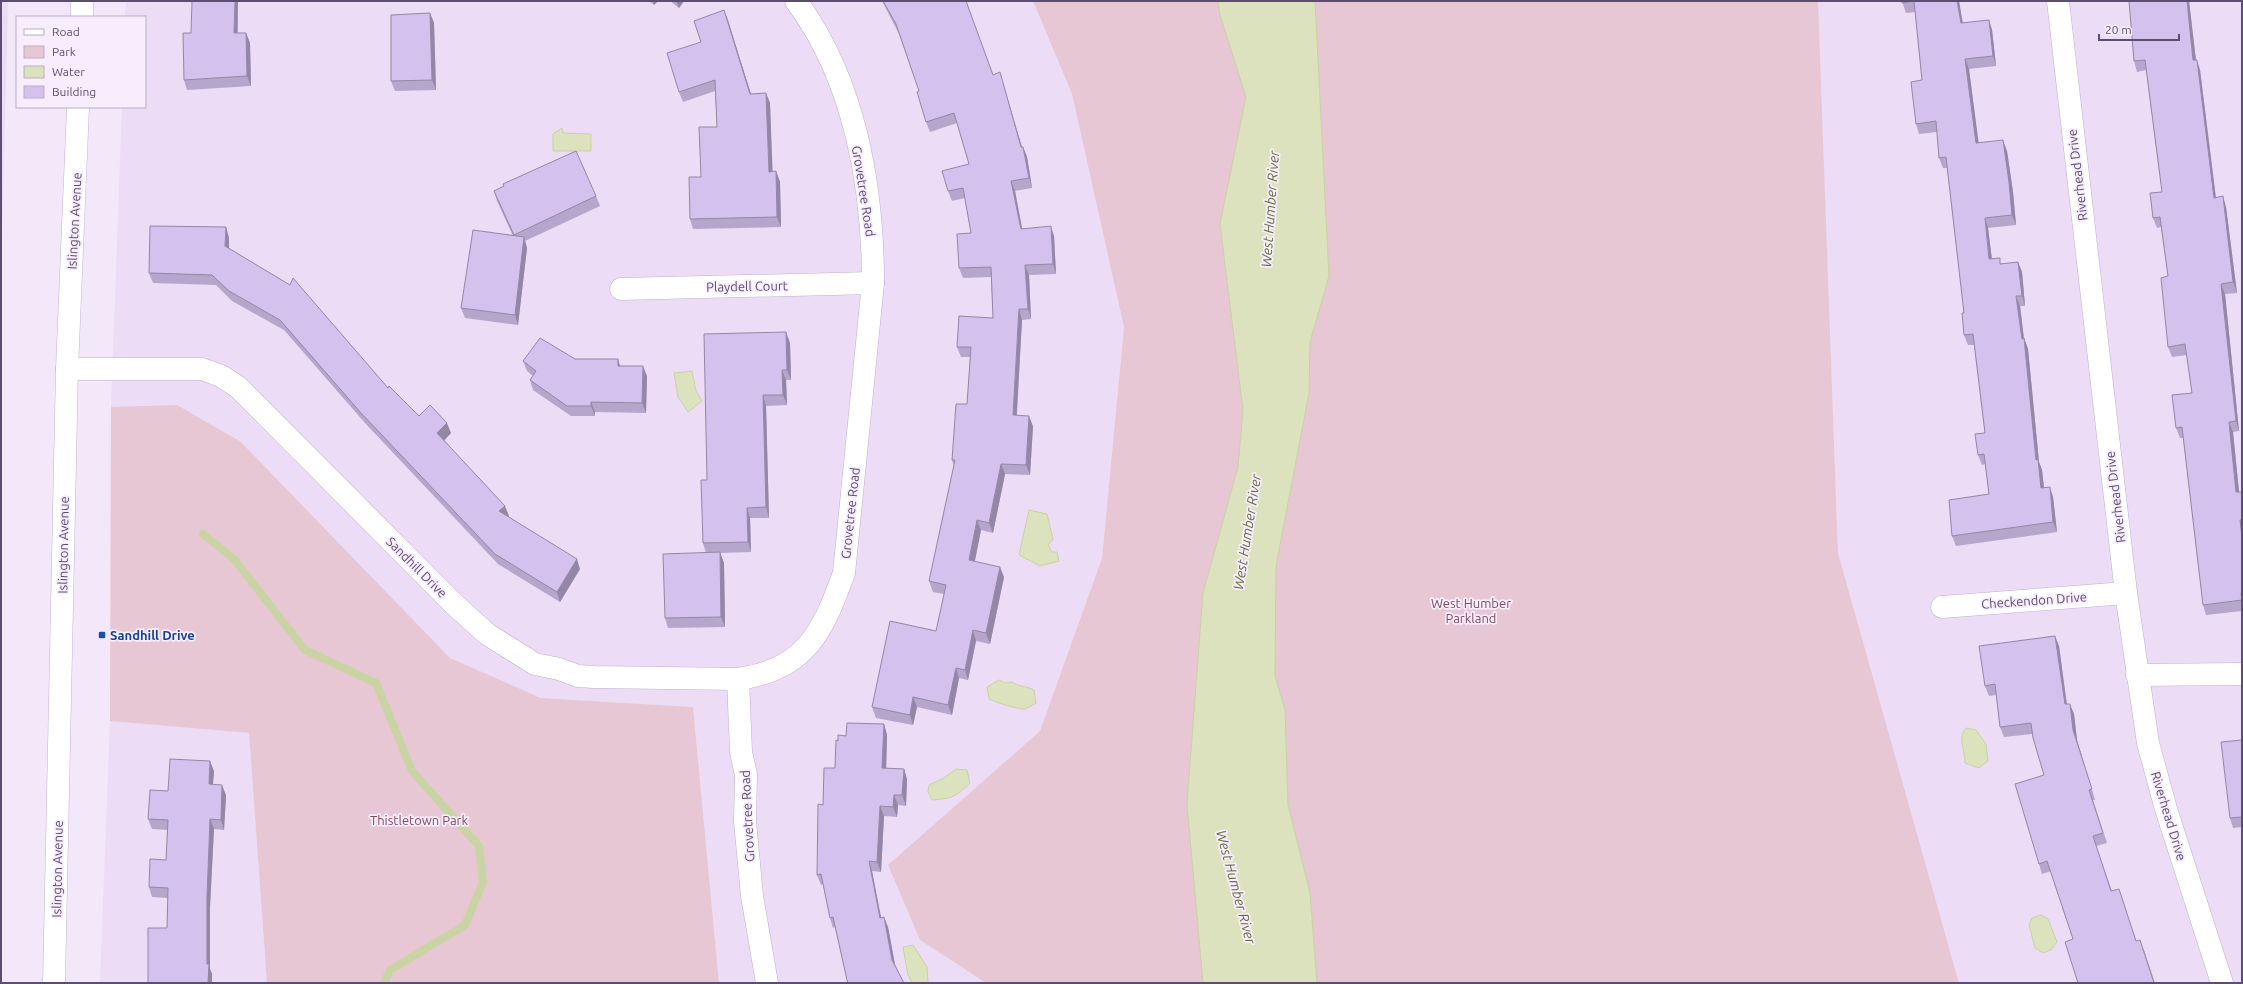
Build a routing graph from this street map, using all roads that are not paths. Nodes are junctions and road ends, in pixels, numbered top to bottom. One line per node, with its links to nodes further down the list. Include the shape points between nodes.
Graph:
1 (82, 1): 4 (street)
2 (796, 1): 6 (street, Grovetree Road, via 824,45 854,127 864,169 873,249)
3 (2058, 1): 9 (street, Riverhead Drive)
4 (82, 16)
5 (78, 108): 8 (street, Islington Avenue)
6 (873, 283): 7 (street, Playdell Court); 13 (street, Grovetree Road, via 844,573 832,607 817,636 797,658 756,677)
7 (621, 289)
8 (67, 369): 13 (street, Sandhill Drive, via 202,370 221,376 238,387 455,606 487,634 536,664 578,676); 14 (street, Islington Avenue)
9 (2126, 593): 10 (street, Checkendon Drive); 12 (street, Riverhead Drive)
10 (1942, 607)
11 (2242, 674): 12 (street)
12 (2137, 675): 16 (street, Riverhead Drive, via 2148,743 2166,809)
13 (738, 679): 15 (street, Grovetree Road, via 741,752 746,775 745,821 752,896)
14 (54, 983)
15 (767, 983)
16 (2222, 983)

